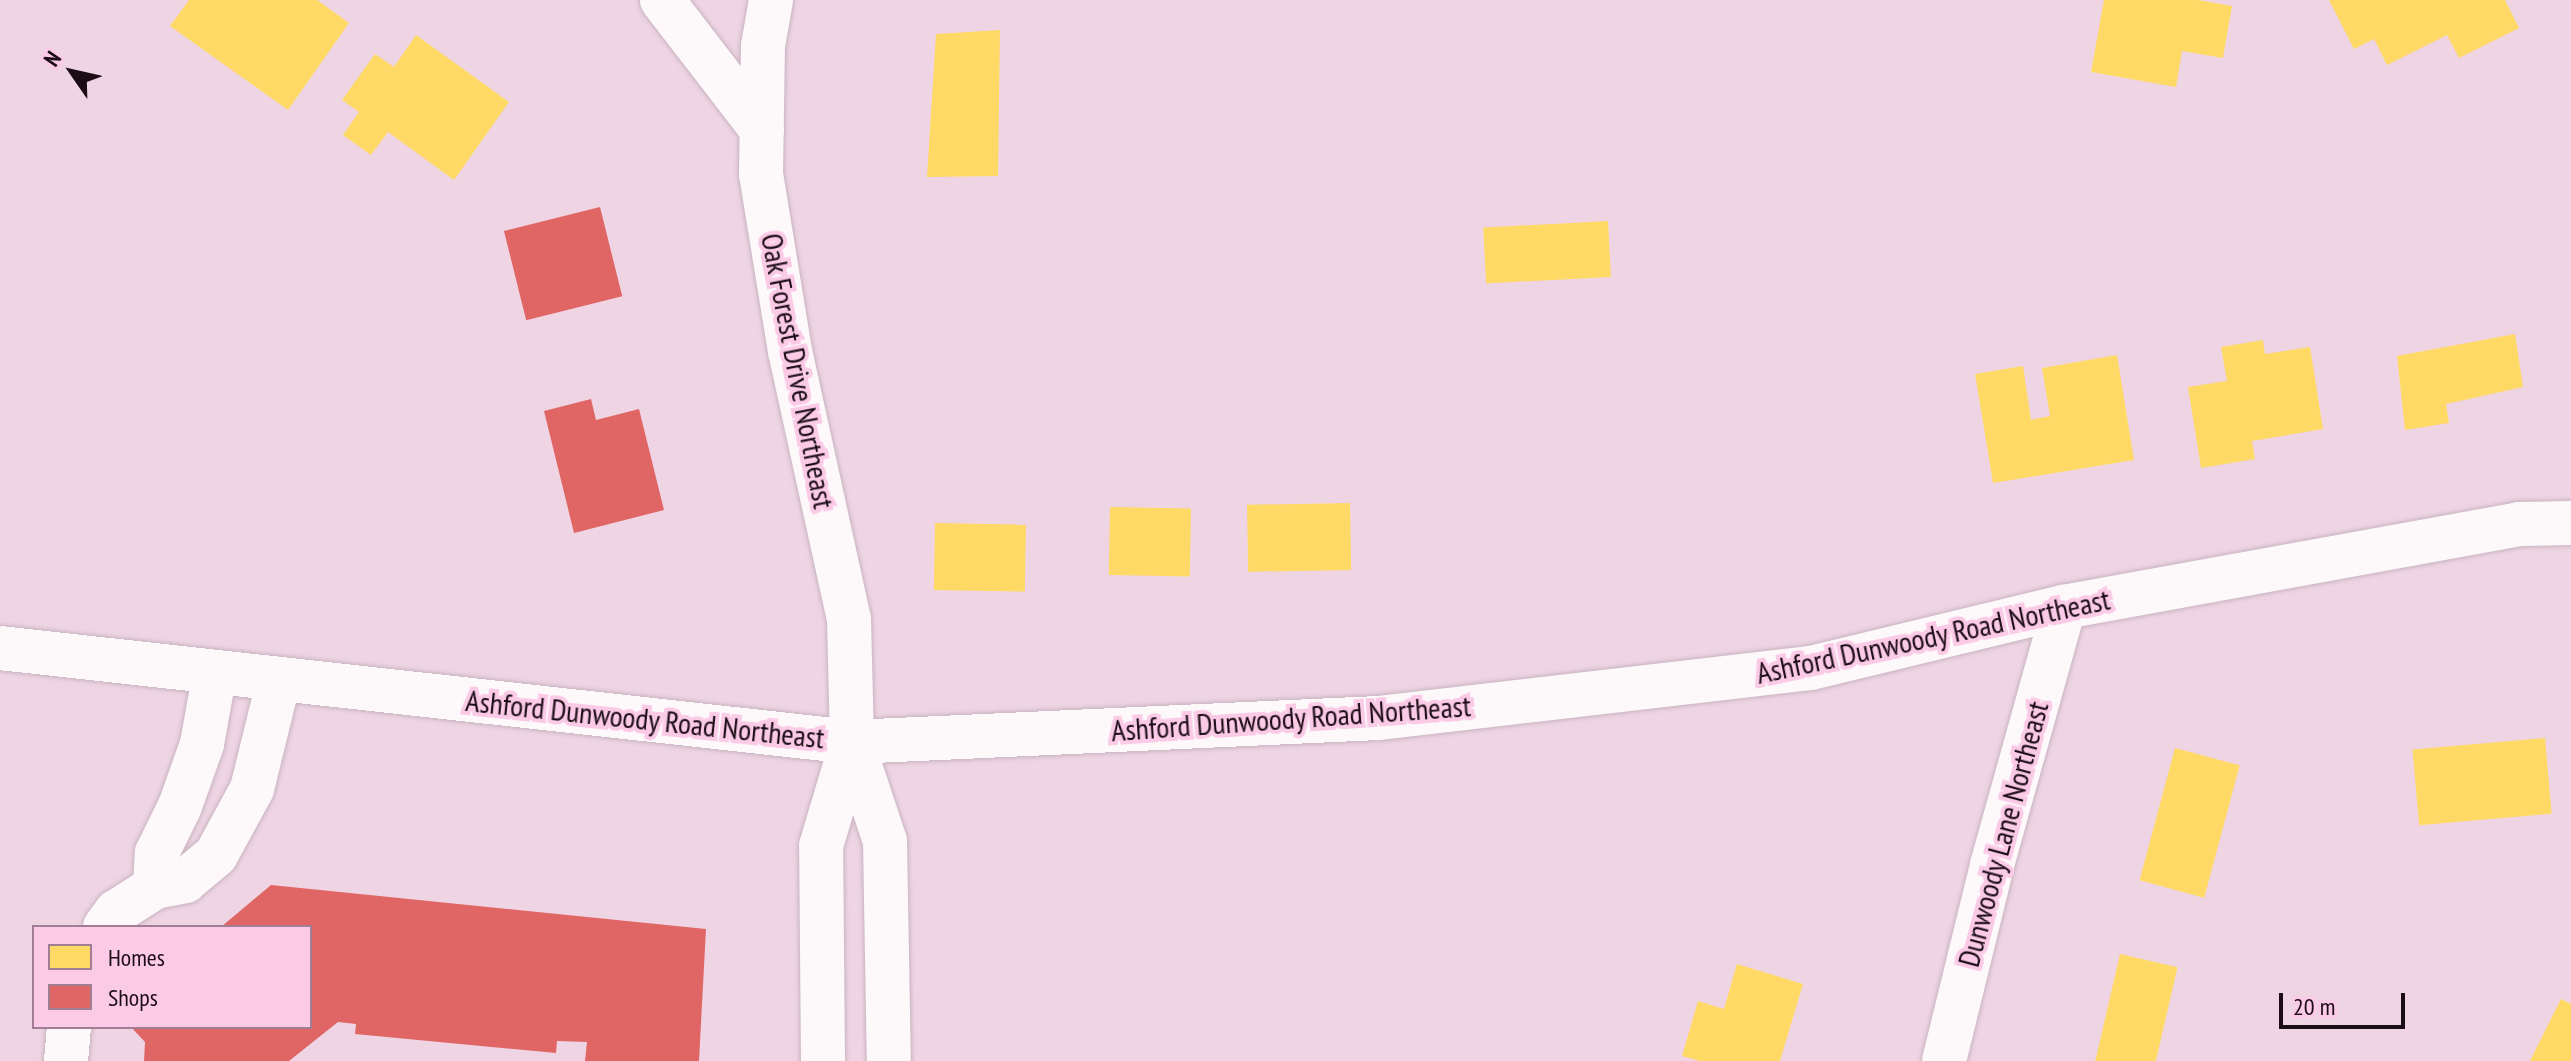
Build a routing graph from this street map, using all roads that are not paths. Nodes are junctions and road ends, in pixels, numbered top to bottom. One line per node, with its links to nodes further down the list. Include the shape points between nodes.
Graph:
1 (662, 0): 3 (main road)
2 (771, 0): 3 (main road, Oak Forest Drive Northeast, via 763,46)
3 (762, 130): 9 (main road, Oak Forest Drive Northeast, via 761,174 790,351 849,619)
4 (2571, 523): 5 (main road, Ashford Dunwoody Road Northeast, via 2519,524)
5 (2064, 607): 9 (main road, Ashford Dunwoody Road Northeast, via 1811,668 1378,718); 16 (main road, Dunwoody Lane Northeast)
6 (0, 648): 7 (main road, Ashford Dunwoody Road Northeast)
7 (215, 672): 8 (main road, Ashford Dunwoody Road Northeast); 10 (main road, via 202,744 157,853)
8 (279, 679): 9 (main road, Ashford Dunwoody Road Northeast); 10 (main road, via 252,789 216,855 185,881)
9 (852, 742): 14 (main road, via 821,846); 15 (main road, via 885,841)
10 (155, 887): 11 (main road, via 116,912)
11 (106, 925)
12 (69, 1029): 13 (main road)
13 (66, 1061)
14 (823, 1061)
15 (889, 1061)
16 (1944, 1061)

